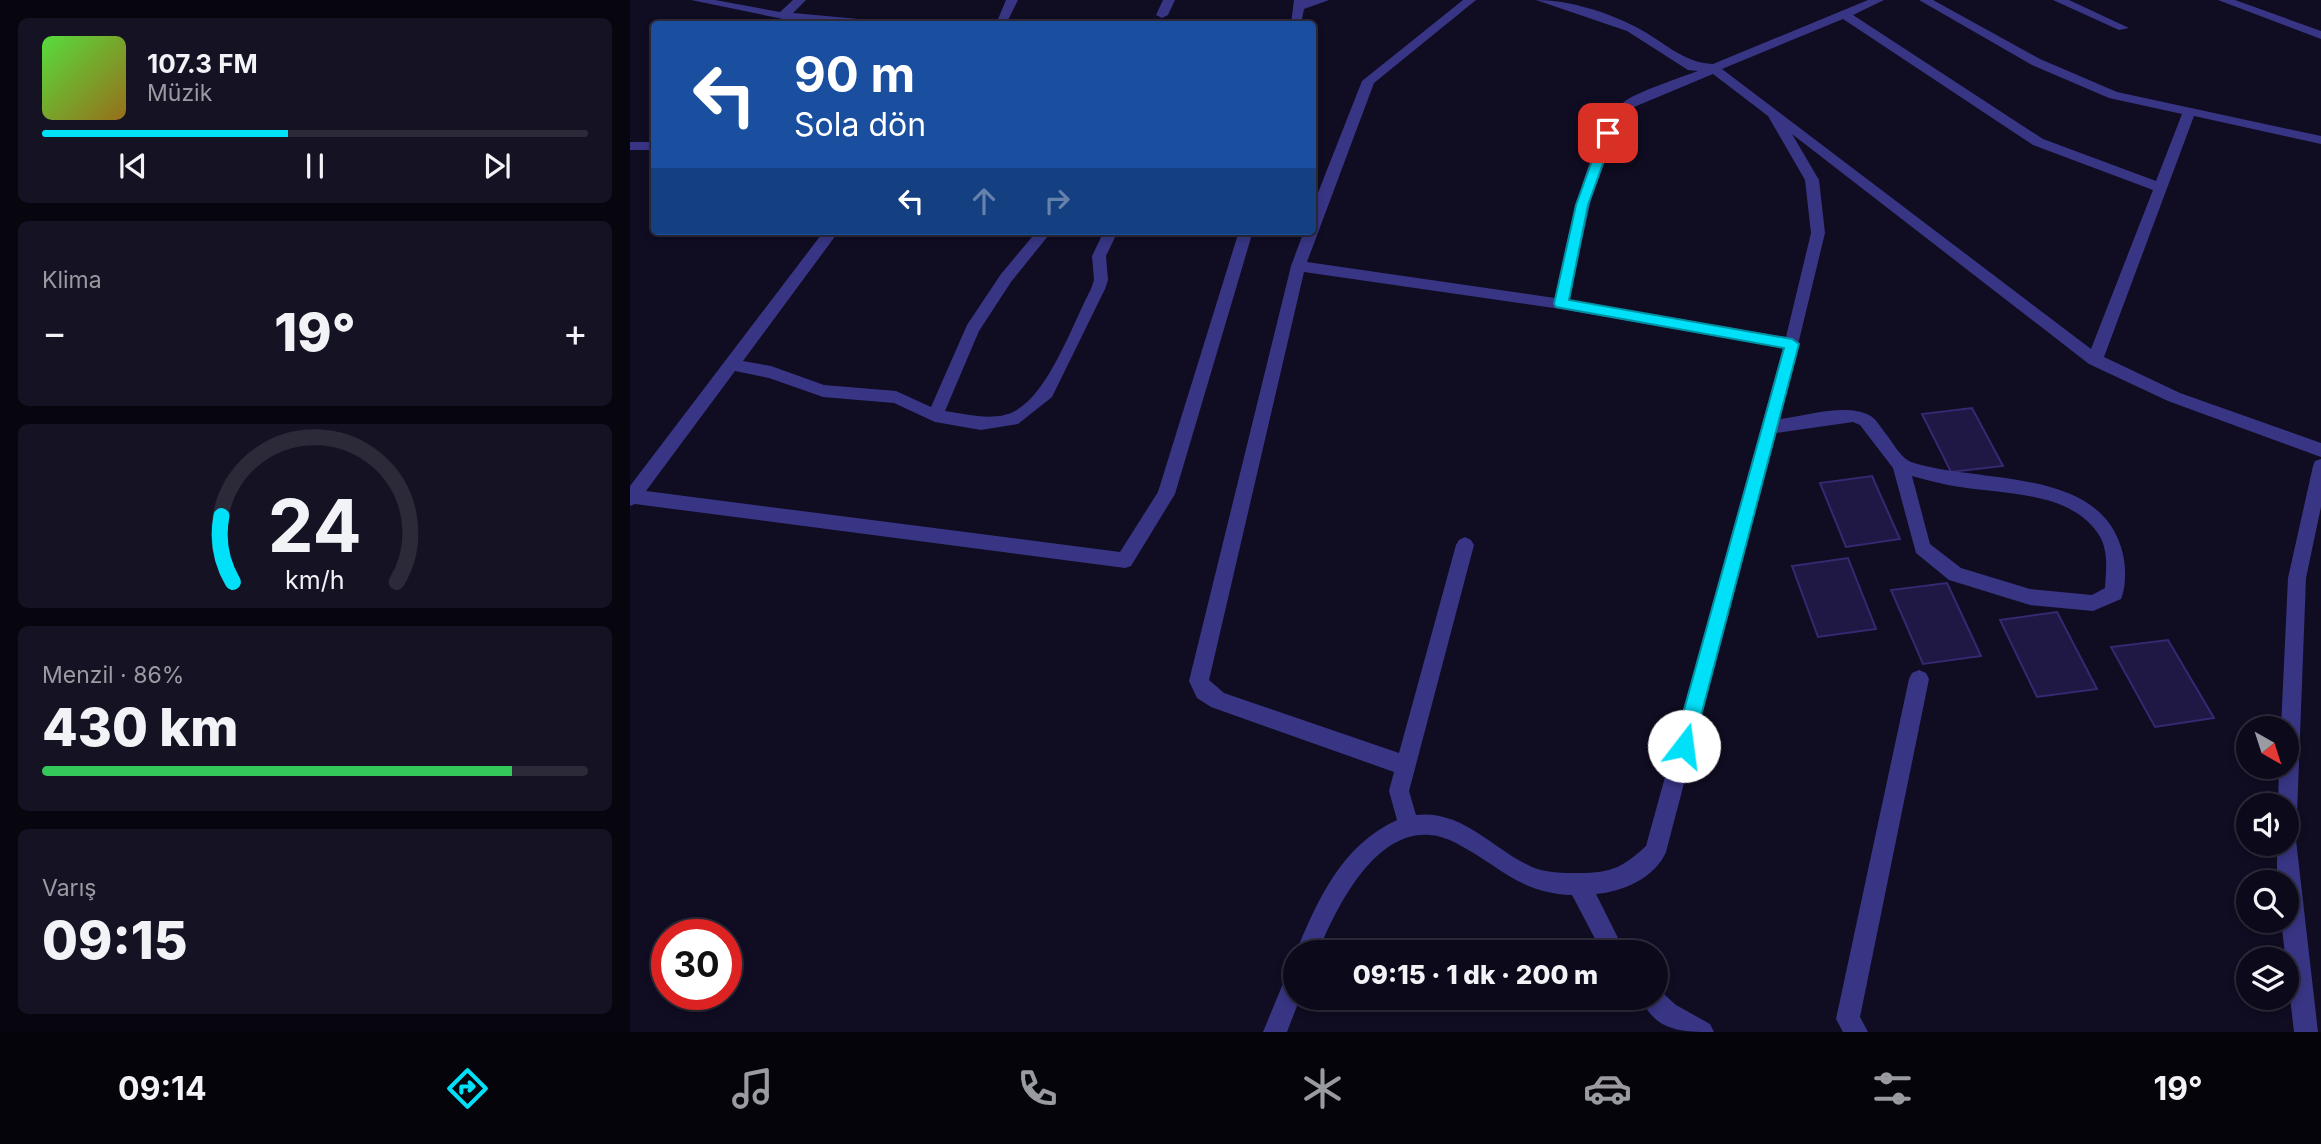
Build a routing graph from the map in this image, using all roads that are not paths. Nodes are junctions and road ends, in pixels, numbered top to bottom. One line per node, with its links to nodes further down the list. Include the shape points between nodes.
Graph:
1 (697, 0): 13 (street)
2 (800, 0): 16 (street)
3 (1012, 0): 19 (street)
4 (1169, 0): 15 (street)
5 (1323, 0): 12 (street)
6 (1470, 0): 30 (street, via 1368,81)
7 (1542, 0): 23 (street, via 1631,29 1692,67)
8 (1878, 0): 14 (street)
9 (1925, 0): 24 (street, via 2036,62 2113,95)
10 (2059, 0): 21 (street)
11 (2224, 0): 22 (street)
12 (1299, 3): 20 (street)
13 (770, 14): 16 (street); 17 (street)
14 (1844, 14): 23 (street); 29 (street, via 2038,142)
15 (1162, 15)
16 (783, 16): 18 (street)
17 (763, 21)
18 (844, 21)
19 (1002, 21)
20 (1296, 21)
21 (2123, 28)
22 (2321, 35)
23 (1713, 68): 25 (street); 37 (street, via 1629,104 1608,133 1582,205)
24 (2189, 113): 26 (street); 29 (street)
25 (1773, 114): 38 (street, via 1812,180 1818,233); 39 (street)
26 (2321, 139)
27 (630, 146): 28 (street)
28 (651, 146)
29 (2161, 188): 39 (street)
30 (1316, 218)
31 (829, 235): 40 (street)
32 (1042, 235): 41 (street, via 972,329)
33 (1109, 235): 41 (street, via 1099,256 1098,289 1046,393 1018,418 981,423)
34 (1245, 235): 46 (street, via 1166,494 1125,560)
35 (1310, 235): 36 (street)
36 (1298, 266): 37 (street); 49 (street, via 1199,681 1217,700)
37 (1561, 304): 38 (street)
38 (1792, 344): 42 (street)
39 (2095, 360): 43 (street, via 2174,397)
40 (732, 365): 41 (street, via 771,372 823,391 896,397); 46 (street)
41 (935, 416)
42 (1770, 427): 44 (street, via 1853,416 1866,420); 53 (street, via 1655,852 1624,878)
43 (2321, 450)
44 (1901, 466): 44 (street, via 1922,548 1955,574 2030,597 2092,603 2114,593 2119,568 2112,540 2099,519 2073,500)
45 (2321, 466): 50 (street, via 2297,578)
46 (631, 498)
47 (1465, 545): 49 (street)
48 (1919, 679): 60 (street, via 1848,1019)
49 (1406, 766): 51 (street, via 1399,791)
50 (2289, 793)
51 (1409, 826): 53 (street, via 1441,826 1529,877); 54 (street, via 1381,840 1345,874)
52 (2286, 856): 61 (street)
53 (1579, 885): 55 (street)
54 (1312, 940)
55 (1608, 940)
56 (1284, 1010): 58 (street)
57 (1665, 1010): 59 (street)
58 (1275, 1032)
59 (1702, 1032)
60 (1856, 1032)
61 (2306, 1032)

